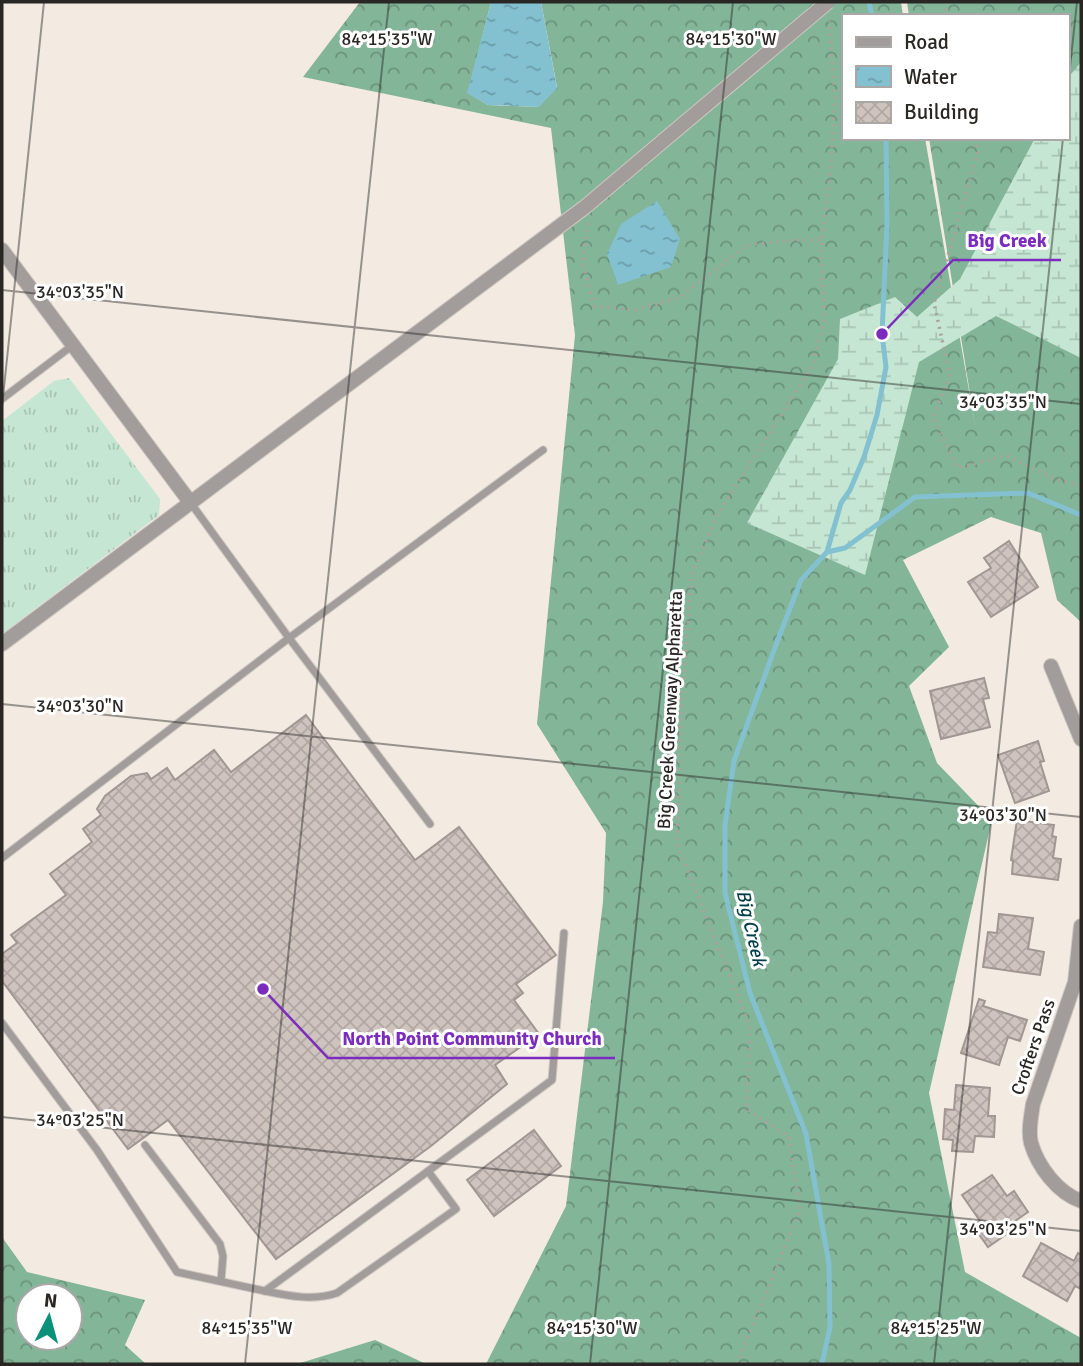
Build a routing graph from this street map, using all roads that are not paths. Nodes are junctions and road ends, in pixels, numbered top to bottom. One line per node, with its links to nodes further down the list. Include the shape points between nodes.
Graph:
1 (828, 8): 6 (street, bridge, via 585,207)
2 (5, 260): 3 (street)
3 (73, 344): 4 (lane); 6 (street)
4 (2, 400)
5 (543, 450): 7 (lane)
6 (190, 502): 7 (lane); 8 (street)
7 (289, 638): 11 (lane); 12 (lane)
8 (2, 644)
9 (1051, 666): 10 (street)
10 (1081, 739)
11 (430, 824)
12 (2, 858)
13 (1081, 926): 18 (street, Crofters Pass, via 1074,982 1030,1124 1037,1157 1053,1181)
14 (564, 933): 17 (lane, via 552,1080)
15 (2, 1023): 19 (lane, via 97,1150 177,1272)
16 (145, 1146): 19 (lane, via 220,1244)
17 (428, 1171): 20 (lane); 20 (lane, via 456,1209 337,1293 324,1298)
18 (1081, 1201)
19 (221, 1281): 20 (lane)
20 (265, 1291)

